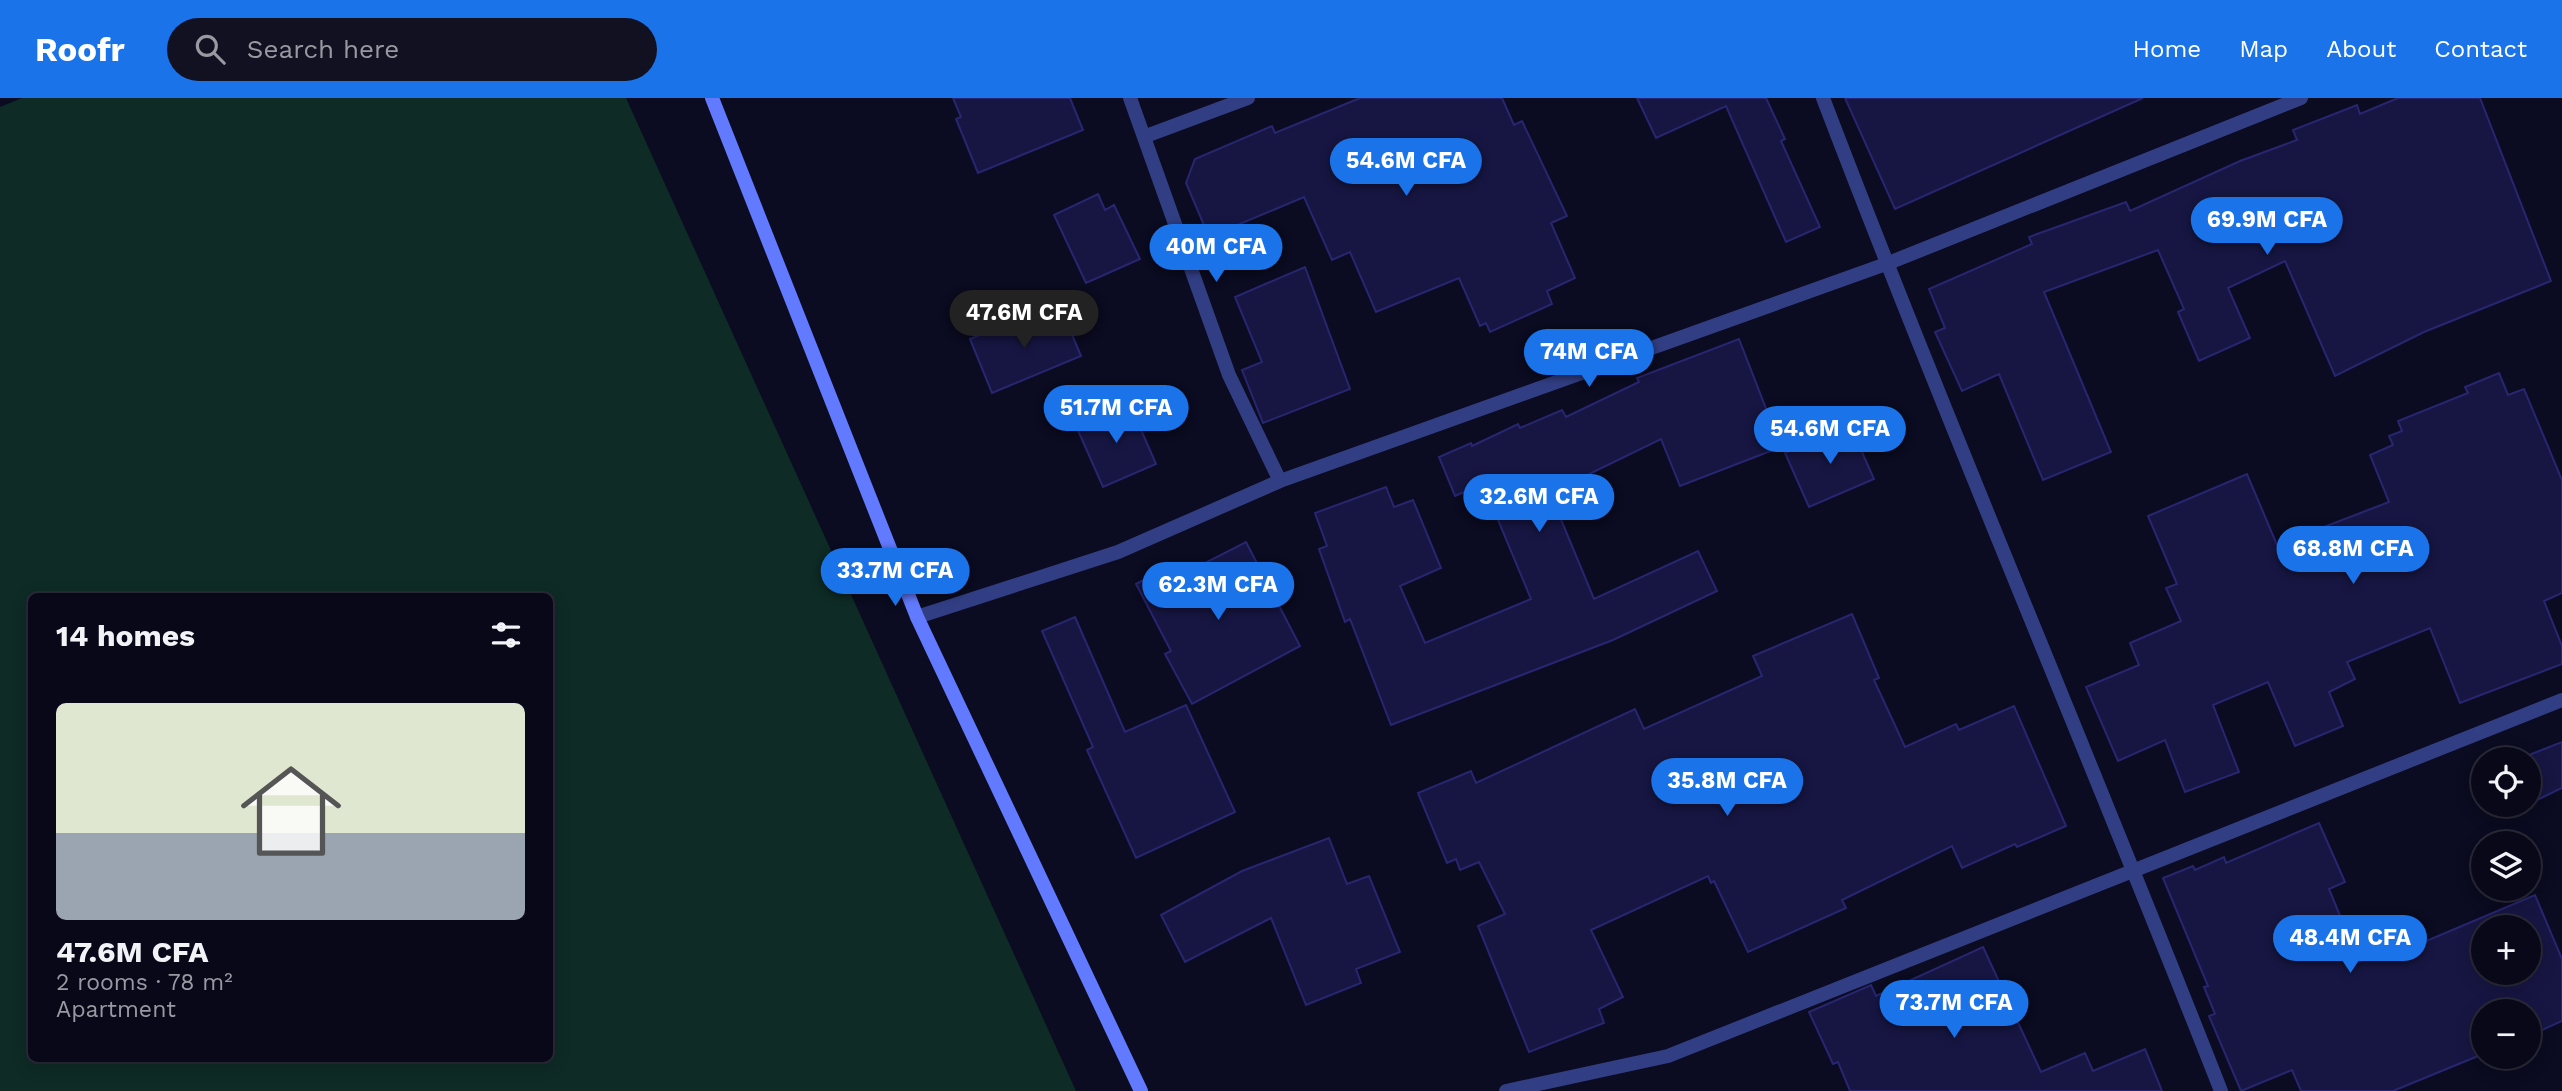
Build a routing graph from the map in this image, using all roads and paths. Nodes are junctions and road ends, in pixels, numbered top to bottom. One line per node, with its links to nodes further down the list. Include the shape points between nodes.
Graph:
1 (712, 98): 9 (street)
2 (1130, 98): 6 (street)
3 (1248, 98): 6 (street)
4 (1823, 98): 7 (street)
5 (2301, 98): 7 (street)
6 (1146, 136): 8 (street, via 1228,375)
7 (1886, 264): 8 (street); 11 (street)
8 (1280, 481): 9 (street, via 1118,552)
9 (917, 617): 12 (street)
10 (2562, 700): 11 (street)
11 (2135, 870): 13 (street, via 1668,1056); 14 (street)
12 (1142, 1091)
13 (1506, 1091)
14 (2221, 1091)

